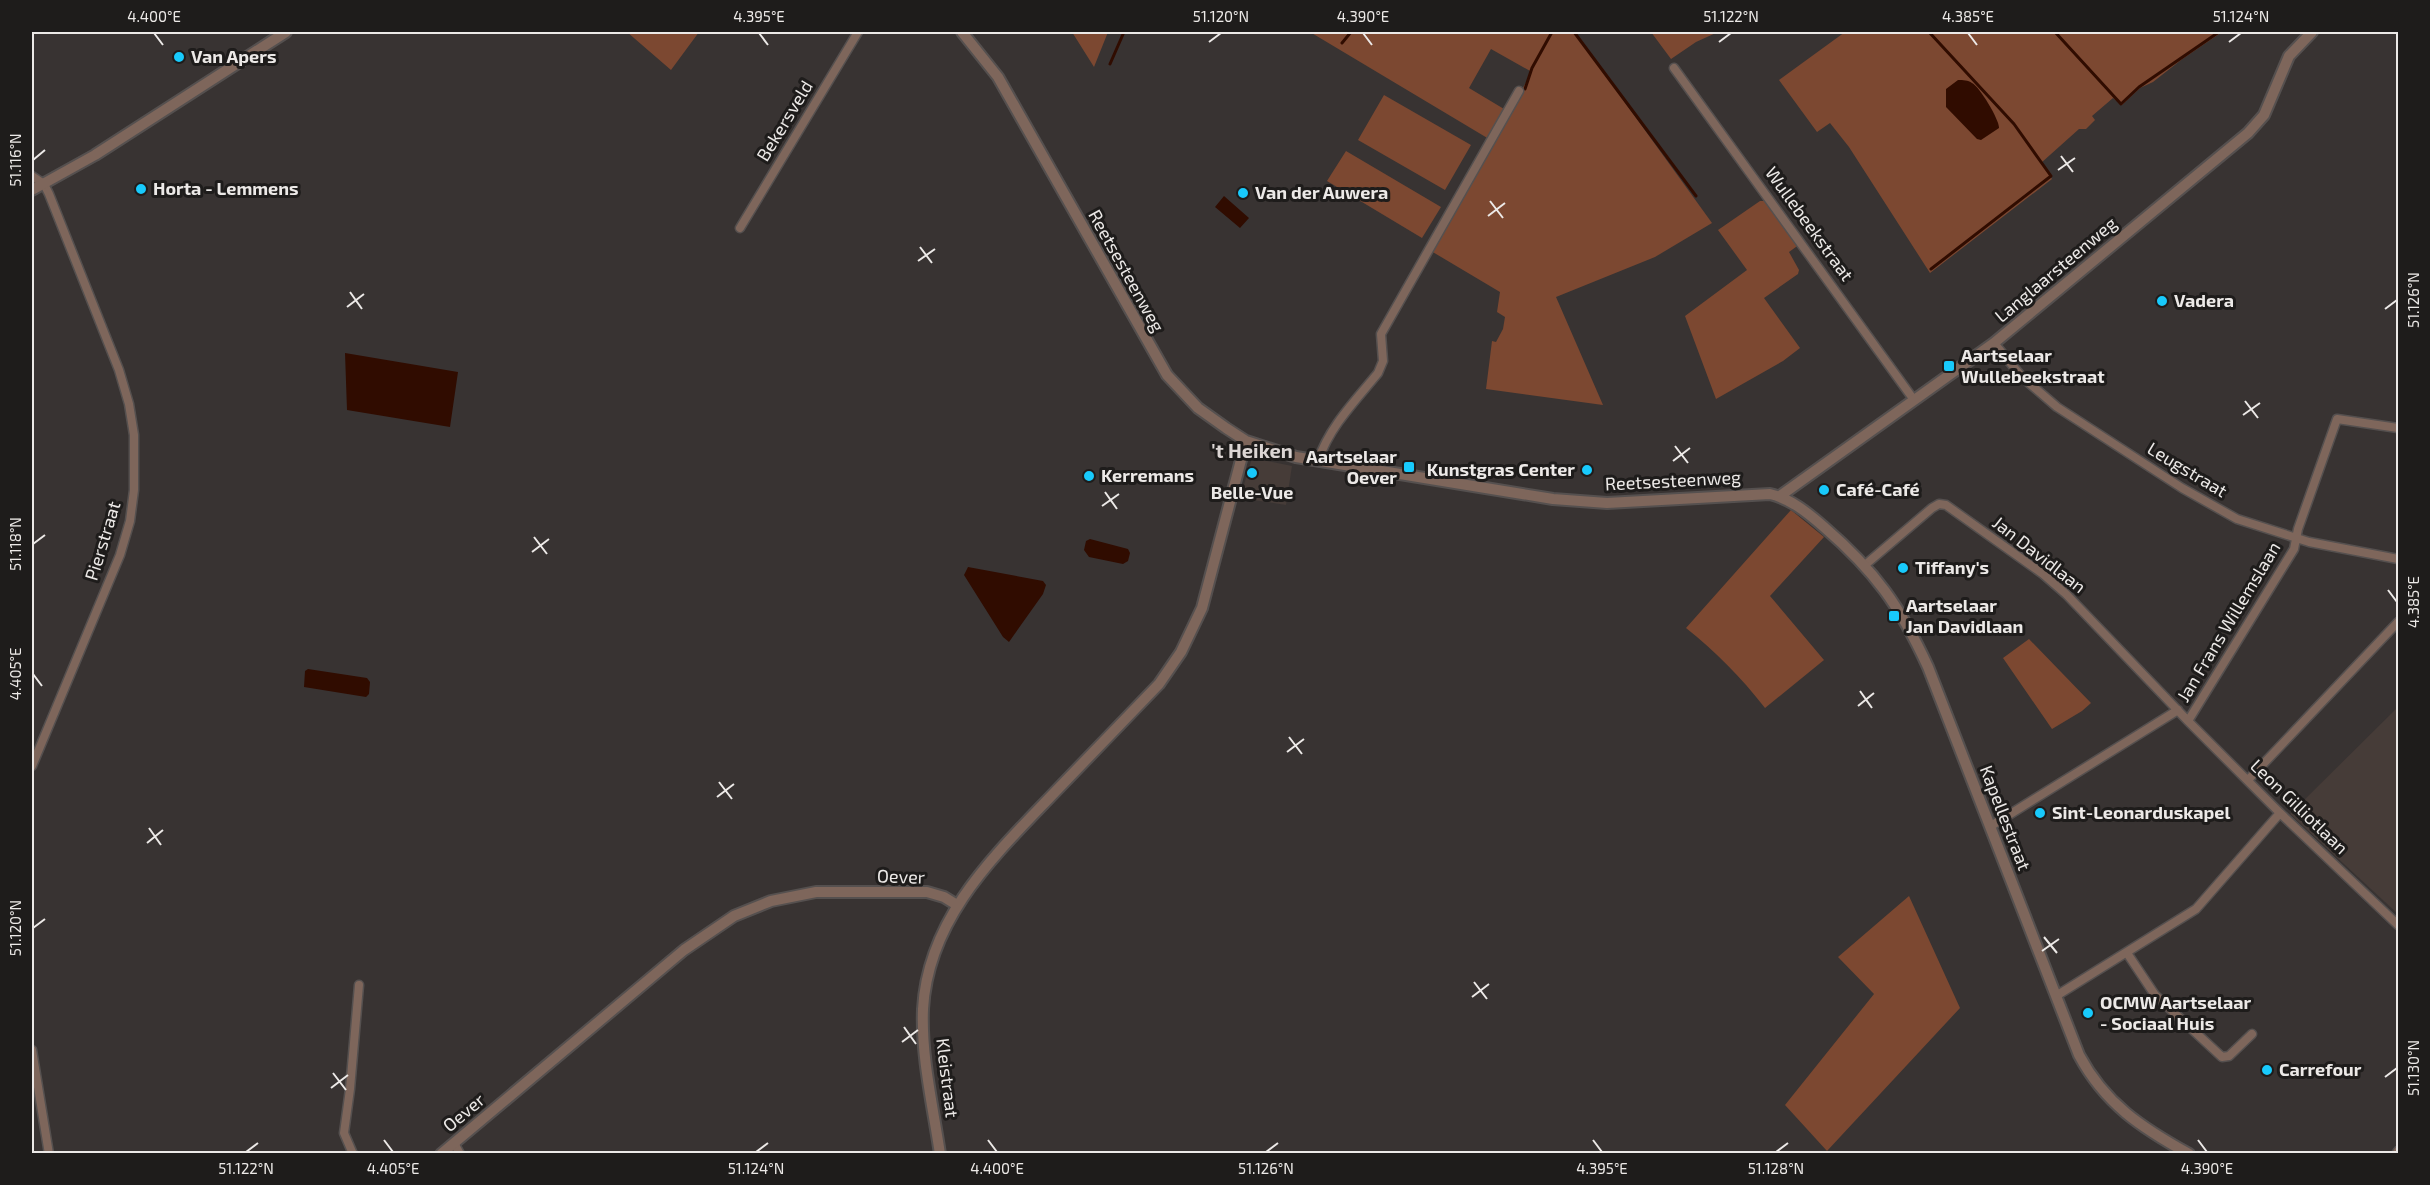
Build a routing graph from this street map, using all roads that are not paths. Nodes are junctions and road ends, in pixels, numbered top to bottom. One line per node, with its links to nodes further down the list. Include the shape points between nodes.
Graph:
1 (286, 32): 8 (street)
2 (858, 32): 10 (street, Bekersveld)
3 (962, 32): 14 (street, Reetsesteenweg, via 998,77 1167,375 1198,408)
4 (2312, 32): 11 (street, Langlaarsteenweg, via 2289,56 2271,102 2254,128)
5 (1674, 68): 12 (street, Wullebeekstraat)
6 (1519, 91): 15 (street, via 1381,334 1383,361 1378,373 1331,431)
7 (32, 177): 8 (street)
8 (44, 184): 9 (street); 23 (street, Pierstraat, via 119,370 129,404 135,464 130,521 120,555)
9 (32, 190)
10 (740, 228)
11 (1994, 343): 12 (street, Langlaarsteenweg); 17 (street, Leugstraat, via 2022,376 2057,407 2182,488 2237,519)
12 (1914, 400): 16 (street, Langlaarsteenweg)
13 (2398, 428): 17 (street, Jan Frans Willemslaan, via 2337,419)
14 (1246, 441): 15 (street, Reetsesteenweg); 27 (street, via 1207,594 1181,652 1159,684 982,869)
15 (1318, 461): 16 (street, Reetsesteenweg, via 1553,499 1607,503 1759,493)
16 (1780, 496): 19 (street, Kapellestraat, via 1814,519)
17 (2297, 538): 18 (street, Leugstraat); 22 (street, Jan Frans Willemslaan, via 2295,549)
18 (2398, 559)
19 (1865, 565): 21 (street, Jan Davidlaan, via 1932,508 1946,505 2066,594); 26 (street, Kapellestraat, via 1916,641)
20 (2398, 622): 24 (street)
21 (2178, 710): 22 (street, Leon Gilliotlaan); 26 (street)
22 (2188, 721): 24 (street, Leon Gilliotlaan)
23 (32, 766)
24 (2248, 780): 25 (street, Leon Gilliotlaan)
25 (2280, 813): 28 (street, Leon Gilliotlaan); 29 (street, via 2196,909)
26 (1991, 826): 31 (street, Kapellestraat)
27 (957, 905): 34 (street, Oever, via 927,892 816,892 771,901 734,916 684,950); 39 (street, Kleistraat, via 936,951 923,1008 924,1046)
28 (2398, 925)
29 (2127, 953): 31 (street); 32 (street, via 2155,995 2222,1057 2229,1056)
30 (359, 985): 36 (street, via 344,1133)
31 (2056, 996): 40 (street, Kapellestraat, via 2091,1078 2131,1118)
32 (2252, 1034)
33 (32, 1050): 35 (street)
34 (454, 1143): 37 (street, Oever); 38 (street)
35 (49, 1154)
36 (352, 1154)
37 (441, 1154)
38 (460, 1154)
39 (940, 1154)
40 (2189, 1154)

